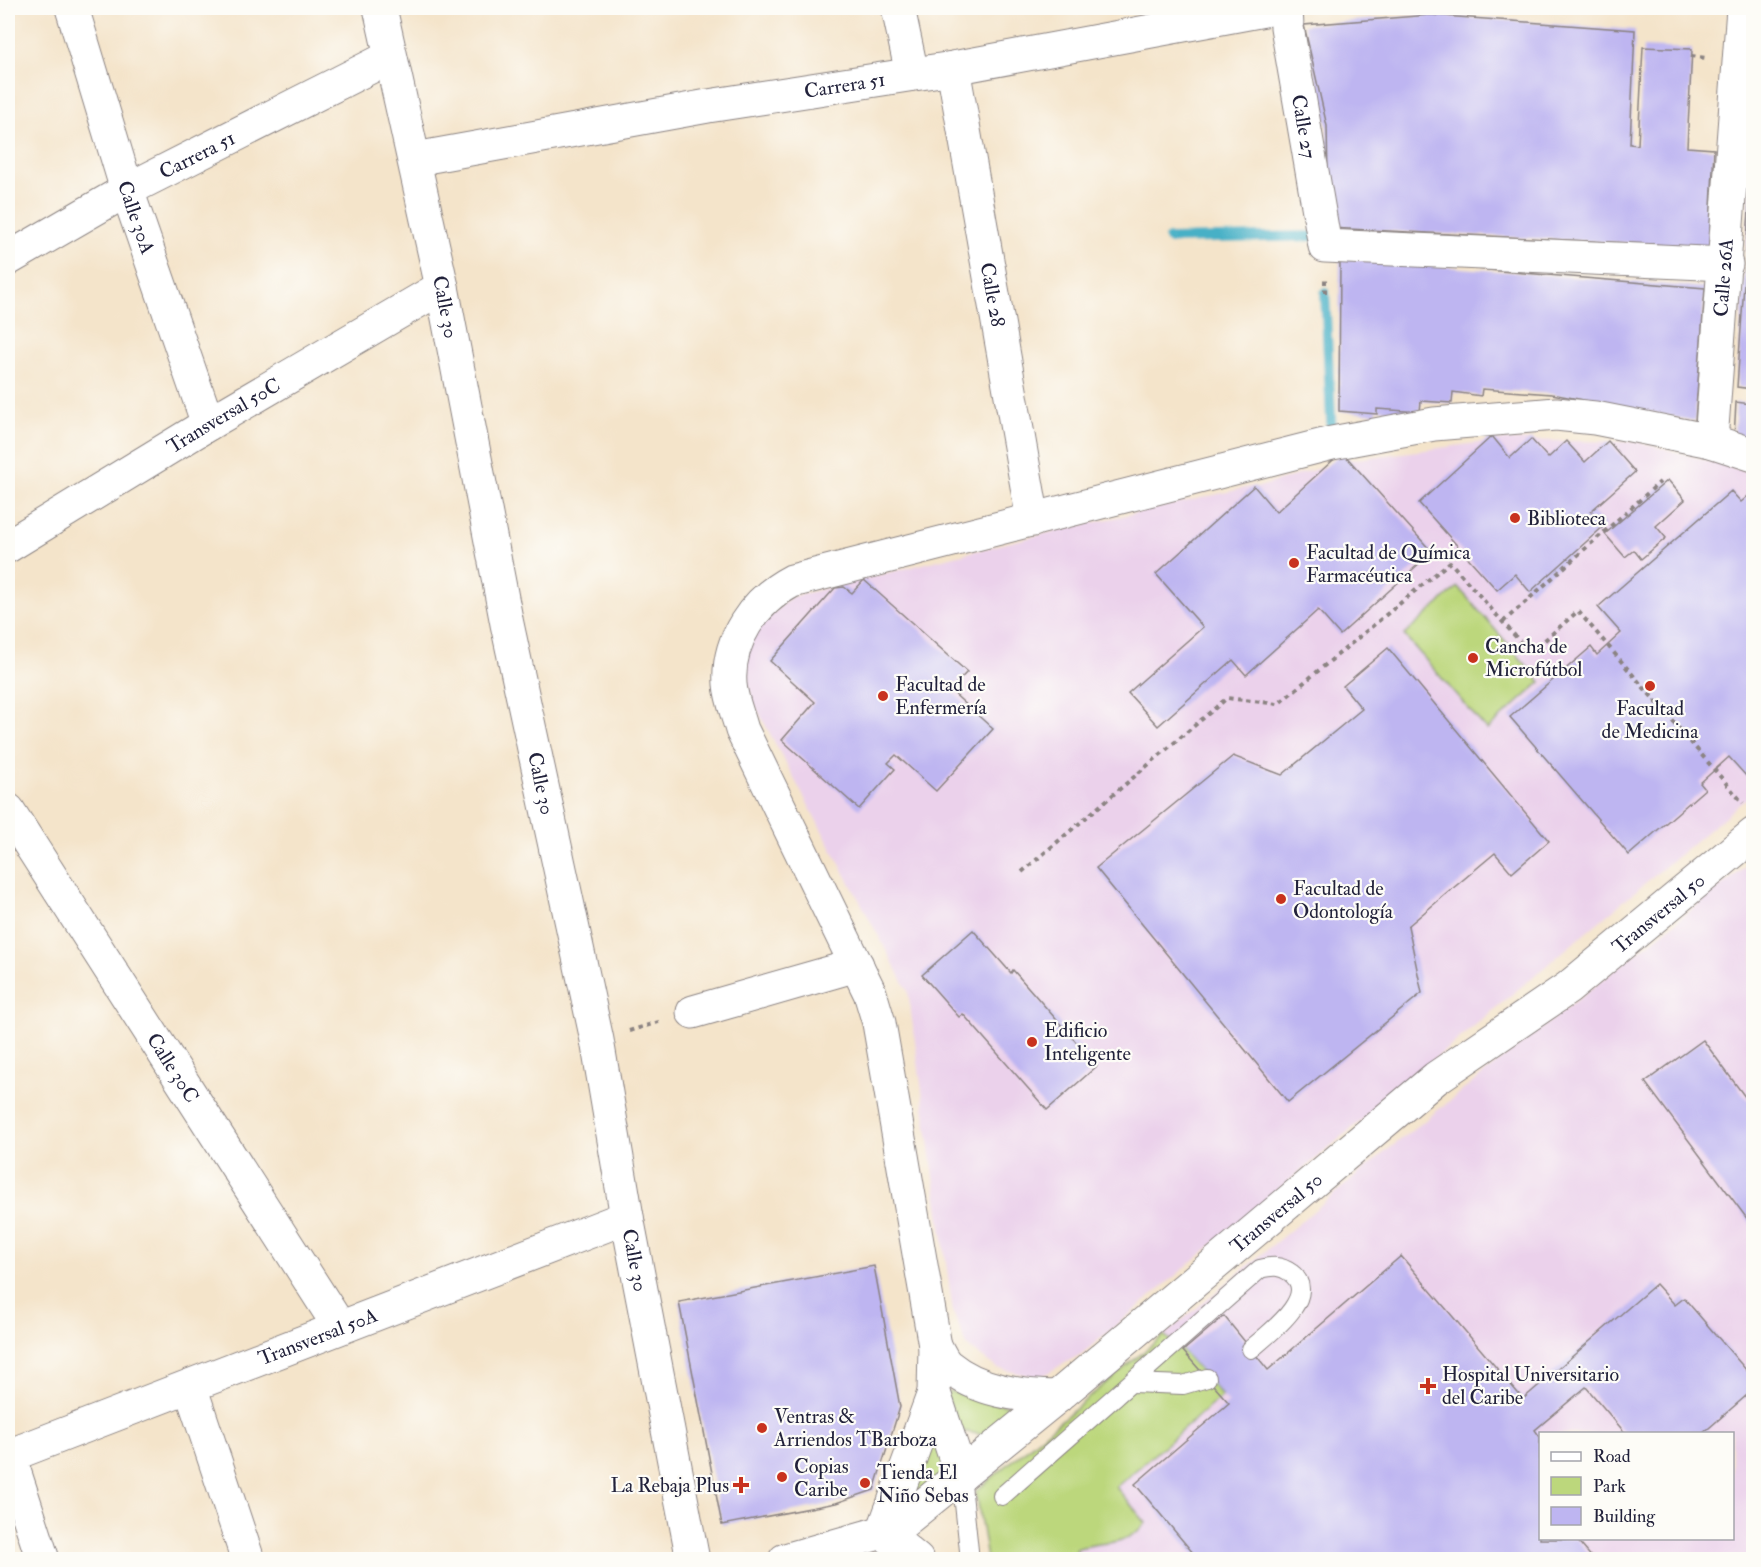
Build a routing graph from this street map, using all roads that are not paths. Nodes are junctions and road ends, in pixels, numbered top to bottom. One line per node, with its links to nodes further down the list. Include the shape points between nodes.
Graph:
1 (72, 8): 12 (street, Calle 30A)
2 (380, 8): 7 (street, Calle 30)
3 (897, 8): 9 (street)
4 (1272, 8): 8 (street, Carrera 51)
5 (1286, 8): 14 (street, Calle 27, via 1325,246)
6 (1743, 8): 10 (street, Calle 26A)
7 (390, 57): 11 (street, Calle 30); 12 (street, Carrera 51)
8 (953, 68): 9 (street, Carrera 51); 19 (street, Calle 28)
9 (912, 74): 11 (street, Carrera 51)
10 (1743, 152): 14 (street, Calle 26A)
11 (415, 159): 15 (street, Calle 30)
12 (127, 190): 13 (street, Carrera 51); 16 (street, Calle 30A)
13 (8, 259)
14 (1726, 264): 17 (street, Calle 26A)
15 (442, 287): 16 (street, Transversal 50C); 25 (street, Calle 30, via 507,624 597,1040)
16 (208, 424): 20 (street, Transversal 50C)
17 (1711, 441): 18 (street); 19 (street, via 1556,414 1470,419 1332,443)
18 (1754, 455)
19 (1033, 520): 23 (street, via 792,581 755,611 734,648 730,686 742,730)
20 (8, 546)
21 (8, 810): 26 (street, Calle 30C)
22 (1750, 820): 33 (street, Transversal 50, via 1568,988 1436,1078)
23 (857, 965): 24 (street); 27 (street, via 879,1023)
24 (693, 1012)
25 (627, 1216): 26 (street, Transversal 50A); 40 (street, Calle 30)
26 (339, 1326): 31 (street, Transversal 50A)
27 (935, 1346): 32 (street); 33 (street, via 946,1365 971,1380 999,1391)
28 (1251, 1349): 30 (lane, via 1291,1312 1299,1298 1294,1275 1284,1268 1260,1269)
29 (1207, 1378): 30 (lane, via 1183,1385)
30 (1132, 1383): 36 (lane)
31 (190, 1386): 34 (street, Transversal 50A); 39 (street)
32 (934, 1392): 35 (street); 37 (street)
33 (1057, 1397): 35 (street, Transversal 50)
34 (8, 1454): 38 (street)
35 (961, 1475): 37 (street, Transversal 50, via 903,1522); 43 (lane)
36 (1002, 1496)
37 (883, 1532): 41 (street, Transversal 50); 42 (street)
38 (43, 1560)
39 (248, 1560)
40 (693, 1560)
41 (785, 1560)
42 (917, 1560)
43 (970, 1560)

